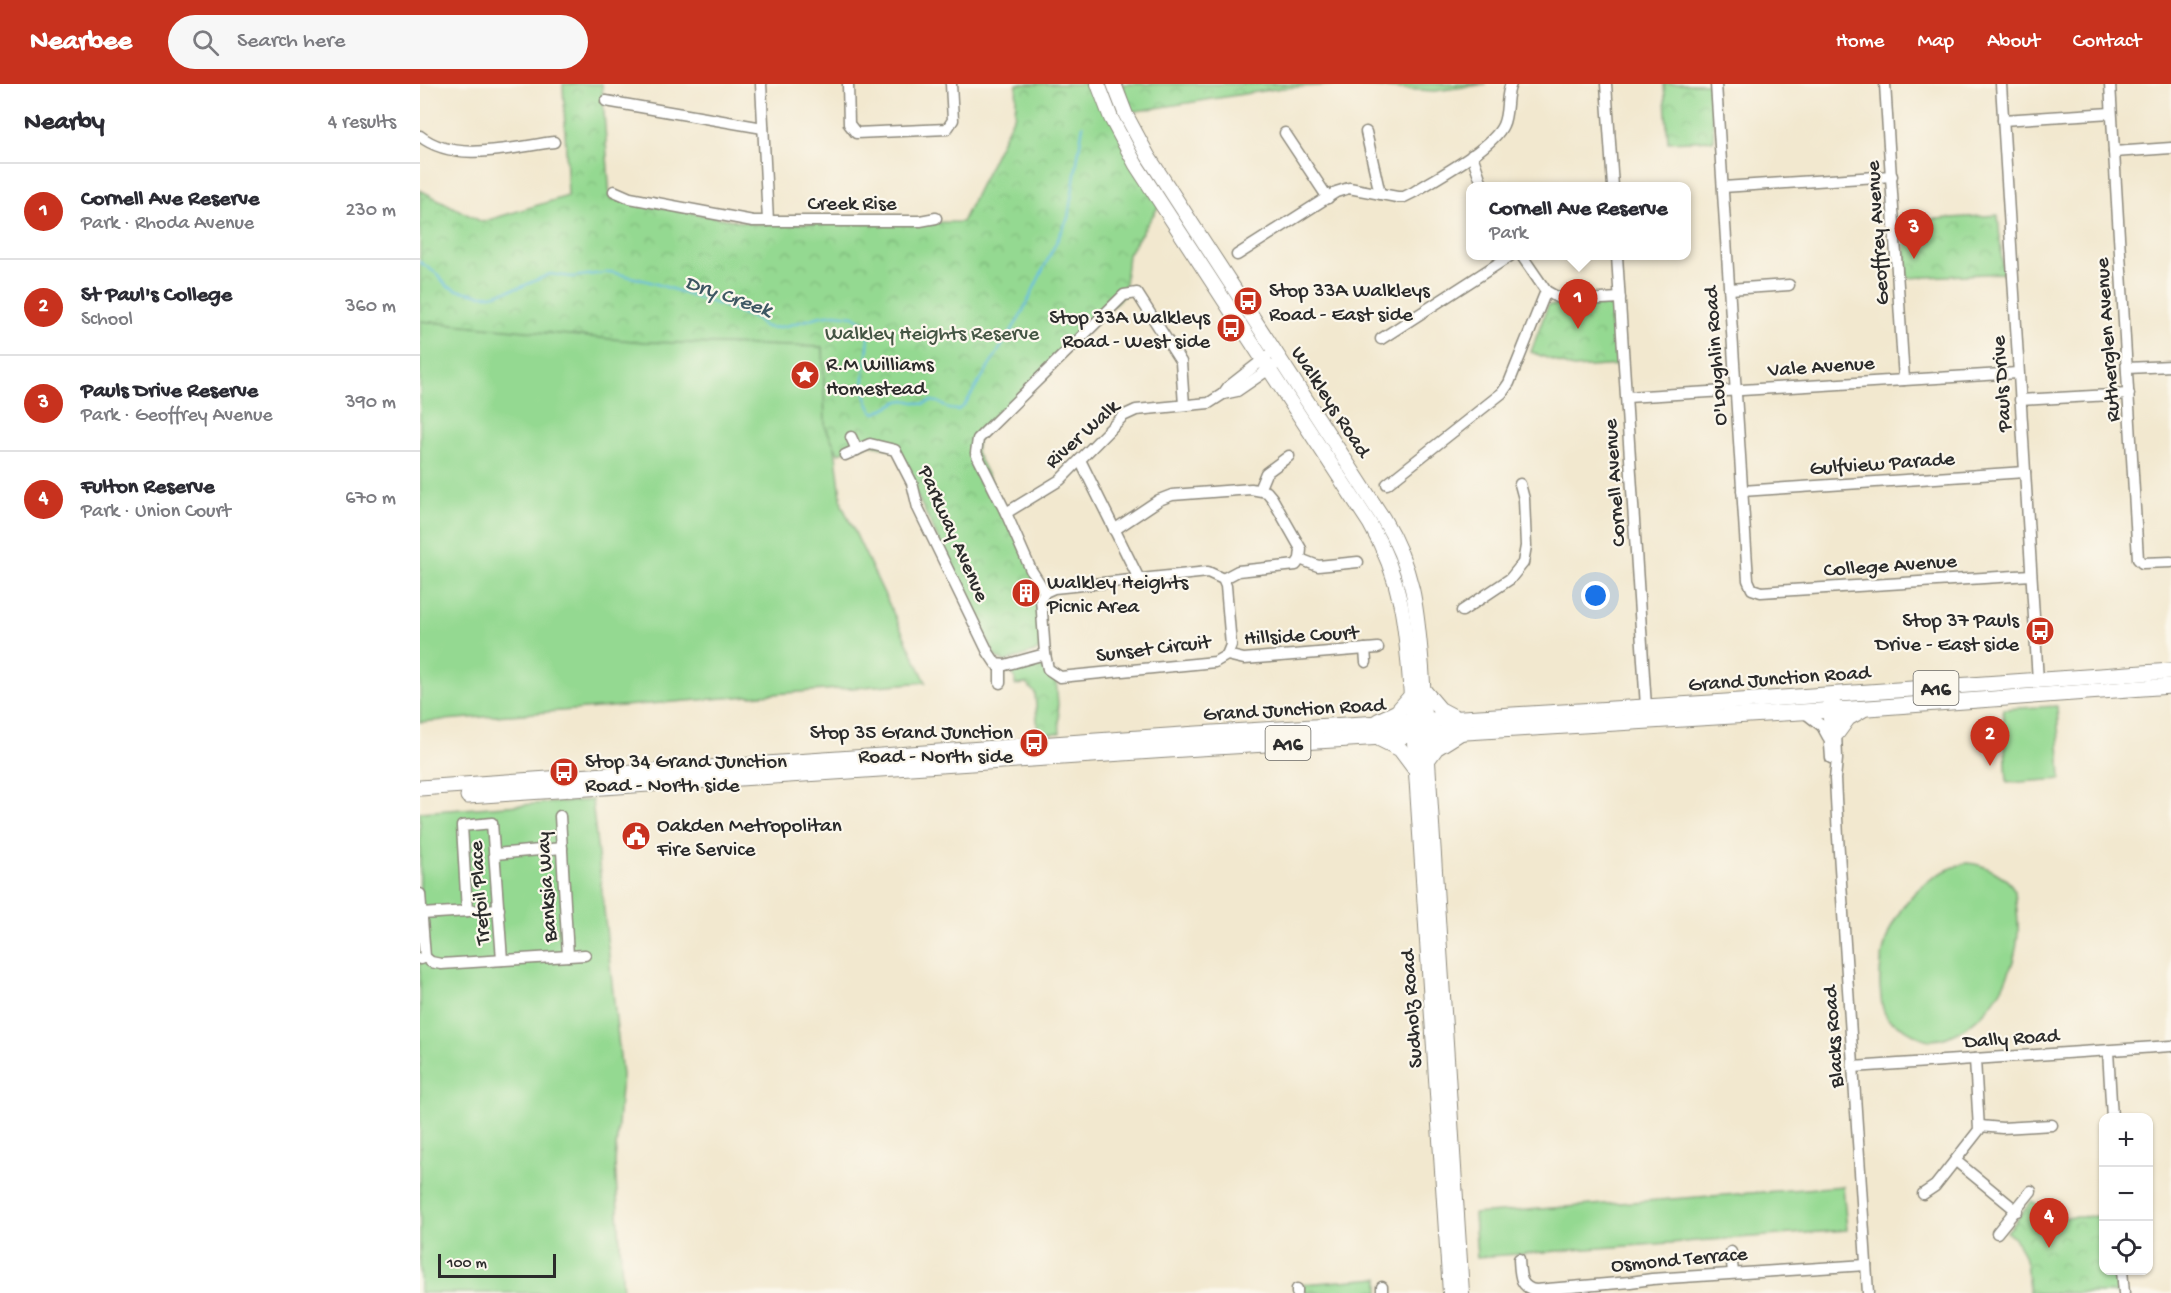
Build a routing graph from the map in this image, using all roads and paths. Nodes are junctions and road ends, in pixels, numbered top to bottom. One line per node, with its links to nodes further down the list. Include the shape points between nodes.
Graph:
1 (761, 84): 15 (street)
2 (848, 84): 3 (street, via 849,124 856,134 947,129 952,120)
3 (951, 84)
4 (1098, 84): 41 (main road, Walkleys Road, via 1136,165)
5 (1114, 84): 41 (main road, Walkleys Road, via 1148,156)
6 (1511, 84): 22 (street, via 1503,126)
7 (1606, 84): 25 (street)
8 (1716, 84): 26 (street, O'Loughlin Road)
9 (1885, 84): 23 (street, Geoffrey Avenue)
10 (2001, 84): 14 (street, Pauls Drive)
11 (2110, 84): 13 (street, Rutherglen Avenue)
12 (606, 101): 15 (street)
13 (2111, 113): 14 (street); 21 (street, Rutherglen Avenue)
14 (2003, 120): 44 (street, Pauls Drive)
15 (763, 128): 31 (street)
16 (1366, 132): 28 (street)
17 (1285, 133): 29 (street)
18 (420, 136): 19 (street, via 444,148 468,153)
19 (554, 142)
20 (2171, 148): 21 (street)
21 (2114, 152): 43 (street, Rutherglen Avenue)
22 (1472, 155): 24 (street); 28 (street, via 1409,195)
23 (1892, 176): 26 (street); 45 (street, Geoffrey Avenue)
24 (1482, 182)
25 (1613, 182)
26 (1723, 187): 37 (street, O'Loughlin Road)
27 (614, 191): 31 (street, Creek Rise, via 630,198)
28 (1380, 194): 29 (street, via 1346,188)
29 (1328, 198): 32 (street)
30 (936, 218): 31 (street, Creek Rise, via 920,222)
31 (768, 221)
32 (1237, 255)
33 (1502, 260): 40 (street)
34 (1525, 260): 38 (street)
35 (1617, 260): 39 (street, Cornell Avenue)
36 (1789, 285): 37 (street)
37 (1729, 290): 46 (street, O'Loughlin Road)
38 (1546, 291): 39 (street, via 1564,301); 57 (street, via 1502,393)
39 (1620, 298): 48 (street, Cornell Avenue)
40 (1381, 339)
41 (1272, 360): 50 (street, River Walk, via 1209,403); 82 (main road, Walkleys Road, via 1388,558 1400,597)
42 (2171, 366): 43 (street)
43 (2127, 368): 47 (street, Rutherglen Avenue)
44 (2019, 373): 45 (street, Vale Avenue); 49 (street, Pauls Drive)
45 (1904, 380): 46 (street, Vale Avenue)
46 (1736, 390): 48 (street, Vale Avenue); 60 (street, O'Loughlin Road)
47 (2129, 394): 49 (street); 65 (street, Rutherglen Avenue, via 2138,559 2142,564)
48 (1627, 398): 86 (street, Cornell Avenue)
49 (2020, 400): 56 (street, Pauls Drive)
50 (1184, 405): 55 (street, River Walk, via 1136,410 1124,416); 61 (street, via 1181,362 1175,350 1137,293 1124,295 978,439 976,453)
51 (851, 437): 52 (street)
52 (857, 450): 53 (street, Parkway Avenue); 77 (street, Parkway Avenue, via 870,444 895,450 912,483 918,508 988,652)
53 (845, 455)
54 (1289, 456): 59 (street, via 1266,473)
55 (1080, 460): 61 (street, River Walk, via 1060,480); 62 (street)
56 (2025, 472): 60 (street, Gulfview Parade); 66 (street, Pauls Drive)
57 (1387, 484)
58 (1520, 484): 71 (street, via 1526,546 1523,564 1510,579)
59 (1259, 490): 62 (street, via 1164,497); 63 (street, via 1272,498 1302,549)
60 (1742, 491): 69 (street, O'Loughlin Road, via 1748,580)
61 (1006, 513): 70 (street)
62 (1114, 530): 67 (street)
63 (1300, 559): 64 (street, via 1318,566); 68 (street, via 1296,565 1238,571)
64 (1358, 562)
65 (2171, 562)
66 (2031, 575): 69 (street, College Avenue, via 1761,592); 81 (street, Pauls Drive)
67 (1139, 579): 68 (street, via 1208,572); 70 (street)
68 (1223, 579): 75 (street, Sunset Circuit, via 1231,645)
69 (1752, 589)
70 (1045, 592): 74 (street, Sunset Circuit, via 1041,598)
71 (1462, 611)
72 (1378, 648): 73 (street, Hillside Court)
73 (1365, 649): 75 (street, Hillside Court, via 1244,659); 76 (street)
74 (1045, 654): 75 (street, Sunset Circuit, via 1048,669 1060,677 1215,662); 77 (street)
75 (1227, 655)
76 (1366, 662)
77 (1000, 665): 79 (street)
78 (2171, 670): 81 (highway, Grand Junction Road / A16)
79 (1000, 683)
80 (2171, 686): 81 (highway, Grand Junction Road / A16)
81 (2038, 688): 83 (highway, Grand Junction Road / A16); 84 (highway, Grand Junction Road / A16)
82 (1417, 692): 87 (main road); 88 (main road, Walkleys Road); 89 (highway)
83 (1831, 703): 84 (highway, Grand Junction Road / A16); 85 (highway, Grand Junction Road / A16); 86 (highway, Grand Junction Road / A16); 90 (street, Blacks Road)
84 (1868, 708): 90 (highway, via 1848,718)
85 (1804, 712): 86 (highway, Grand Junction Road / A16); 90 (street)
86 (1646, 714): 87 (highway, Grand Junction Road / A16)
87 (1461, 725): 88 (highway, Grand Junction Road / A16); 91 (highway)
88 (1419, 728): 89 (highway, Grand Junction Road / A16); 91 (main road, Sudholz Road); 92 (main road, Sudholz Road)
89 (1375, 731): 92 (highway, via 1400,749); 93 (highway, Grand Junction Road / A16)
90 (1833, 736): 110 (street, Blacks Road)
91 (1428, 759): 125 (main road, Sudholz Road)
92 (1415, 769): 124 (main road, Sudholz Road)
93 (587, 782): 94 (highway, Grand Junction Road / A16); 95 (highway, Grand Junction Road / A16)
94 (420, 788)
95 (420, 799)
96 (560, 816): 97 (street, Banksia Way)
97 (562, 848): 98 (street); 104 (street, Banksia Way)
98 (495, 854): 100 (street, Trefoil Place); 101 (street, Trefoil Place, via 492,823 462,826)
99 (420, 894): 102 (street)
100 (498, 909): 101 (street); 106 (street, Trefoil Place)
101 (467, 911): 102 (street)
102 (422, 914): 105 (street)
103 (585, 955): 104 (street)
104 (568, 956): 106 (street)
105 (423, 958): 106 (street, via 441,964)
106 (502, 960)
107 (2171, 1046): 108 (street, Dally Road)
108 (2108, 1051): 109 (street, Dally Road); 111 (street)
109 (1975, 1059): 110 (street, Dally Road); 113 (street)
110 (1853, 1067): 121 (street, Blacks Road)
111 (2112, 1113)
112 (2052, 1125): 113 (street)
113 (1980, 1126): 114 (street)
114 (1956, 1161): 116 (street); 117 (street)
115 (2031, 1191): 117 (street)
116 (1923, 1194)
117 (2017, 1211): 118 (street)
118 (1997, 1233)
119 (1731, 1252): 122 (street)
120 (1518, 1259): 122 (street, Osmond Terrace, via 1524,1285 1536,1290)
121 (1866, 1265): 122 (street, Osmond Terrace); 126 (street, Blacks Road)
122 (1733, 1273)
123 (2122, 1275): 127 (street)
124 (1450, 1293)
125 (1462, 1293)
126 (1868, 1293)
127 (2124, 1293)

